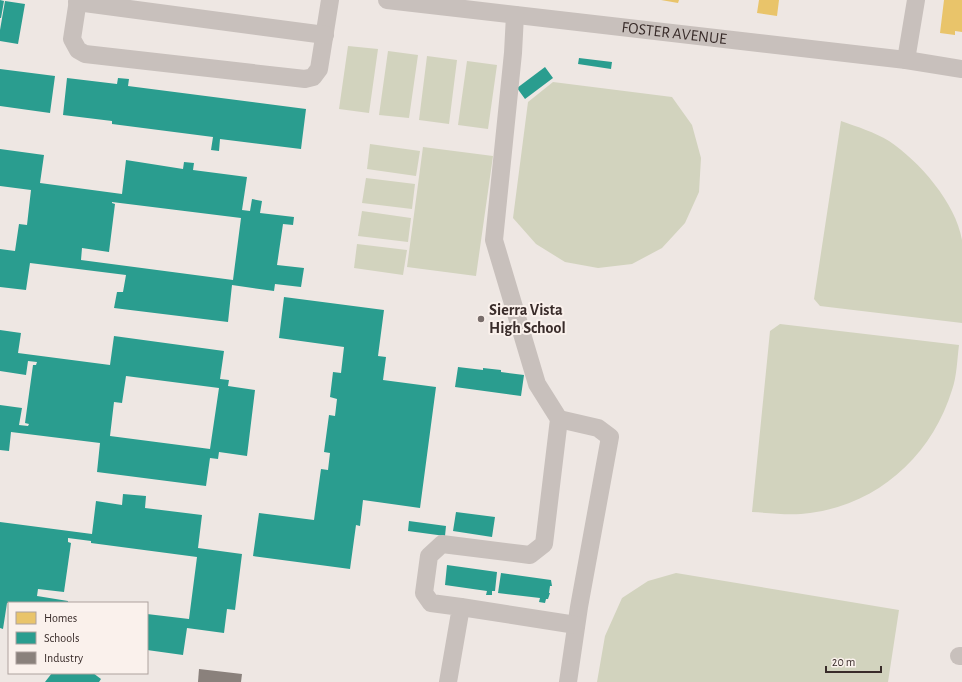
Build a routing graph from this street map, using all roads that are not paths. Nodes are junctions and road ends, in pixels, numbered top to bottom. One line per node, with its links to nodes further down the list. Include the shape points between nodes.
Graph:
1 (330, 0): 6 (street)
2 (387, 0): 5 (street, FOSTER AVENUE)
3 (916, 0): 7 (street)
4 (77, 1): 6 (street); 6 (street, via 72,39 78,50 85,54 305,79 313,77 319,69)
5 (515, 15): 7 (street, FOSTER AVENUE); 9 (street, via 494,240 537,384)
6 (325, 35)
7 (906, 60): 8 (street, FOSTER AVENUE)
8 (962, 69)
9 (559, 419): 10 (street, via 544,544 530,555 442,544 429,556 424,593 431,603); 11 (street, via 598,428 610,437)
10 (461, 607): 11 (street); 12 (street)
11 (576, 625): 13 (street)
12 (448, 682)
13 (568, 682)

